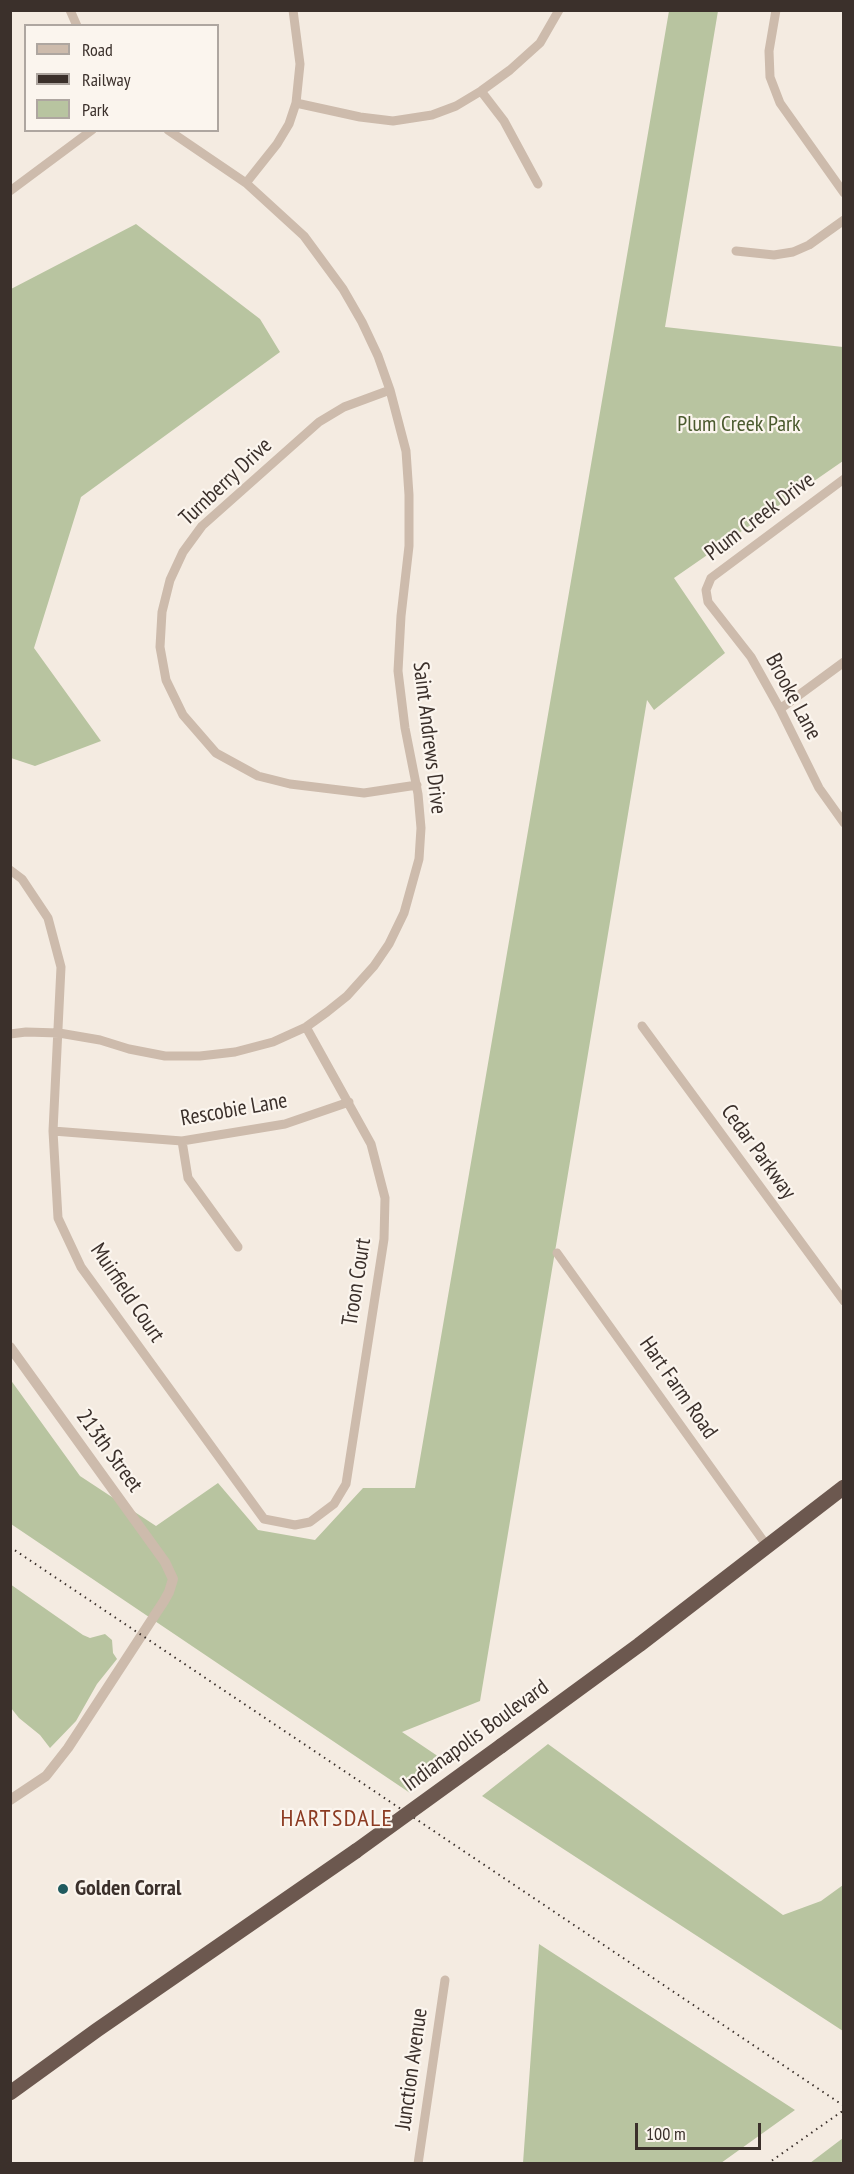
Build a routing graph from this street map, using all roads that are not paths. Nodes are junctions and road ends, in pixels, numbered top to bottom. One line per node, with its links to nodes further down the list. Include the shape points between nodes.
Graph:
1 (70, 10): 5 (street)
2 (293, 10): 7 (street, via 300,64)
3 (559, 10): 6 (street, via 540,43)
4 (776, 10): 13 (street, via 769,51 770,77 780,103)
5 (76, 24)
6 (481, 91): 7 (street, via 456,106 412,120 360,117); 11 (street, via 504,121)
7 (296, 104): 10 (street, via 277,144)
8 (89, 132): 12 (street)
9 (171, 132): 10 (street, Saint Andrews Drive)
10 (246, 183): 16 (street, Saint Andrews Drive, via 304,236 343,290 378,356)
11 (538, 184)
12 (10, 191)
13 (843, 194)
14 (843, 220): 15 (street, via 793,252 774,255)
15 (736, 251)
16 (390, 390): 21 (street, Saint Andrews Drive, via 406,452 409,546 398,671); 21 (street, Turnberry Drive, via 344,407 320,422 202,526 183,552 170,580 162,612 160,647 166,680 183,715 216,753 258,776 364,793)
17 (843, 479): 18 (street, Plum Creek Drive, via 711,578)
18 (706, 590): 20 (street, Brooke Lane, via 708,602 751,657)
19 (843, 662): 20 (street)
20 (780, 709): 22 (street, Brooke Lane, via 815,780)
21 (417, 785): 24 (street, Saint Andrews Drive, via 419,859 400,921 389,944 361,982)
22 (843, 823)
23 (10, 870): 26 (street, Muirfield Court, via 22,879 48,918 62,967)
24 (306, 1026): 26 (street, Saint Andrews Drive, via 273,1042 200,1056 165,1056); 28 (street, Troon Court)
25 (642, 1026): 33 (street, Cedar Parkway)
26 (59, 1033): 27 (street, Saint Andrews Drive); 29 (street, Muirfield Court)
27 (10, 1034)
28 (349, 1102): 30 (street, Rescobie Lane, via 285,1124); 36 (street, Troon Court, via 380,1171 385,1198 384,1239 346,1484 334,1504 310,1522)
29 (53, 1131): 30 (street, Rescobie Lane); 36 (street, Muirfield Court, via 58,1218 81,1267 264,1519)
30 (182, 1141): 31 (street, via 189,1178)
31 (238, 1247)
32 (557, 1253): 37 (street, Hart Farm Road)
33 (843, 1301)
34 (10, 1347): 38 (street, 213th Street, via 165,1562 172,1579 164,1601 68,1748 46,1776)
35 (843, 1487): 37 (highway, Indianapolis Boulevard)
36 (287, 1523)
37 (766, 1546): 40 (highway, Indianapolis Boulevard, bridge, via 501,1746)
38 (10, 1800)
39 (445, 1980): 41 (street, Junction Avenue)
40 (10, 2094)
41 (417, 2163)

